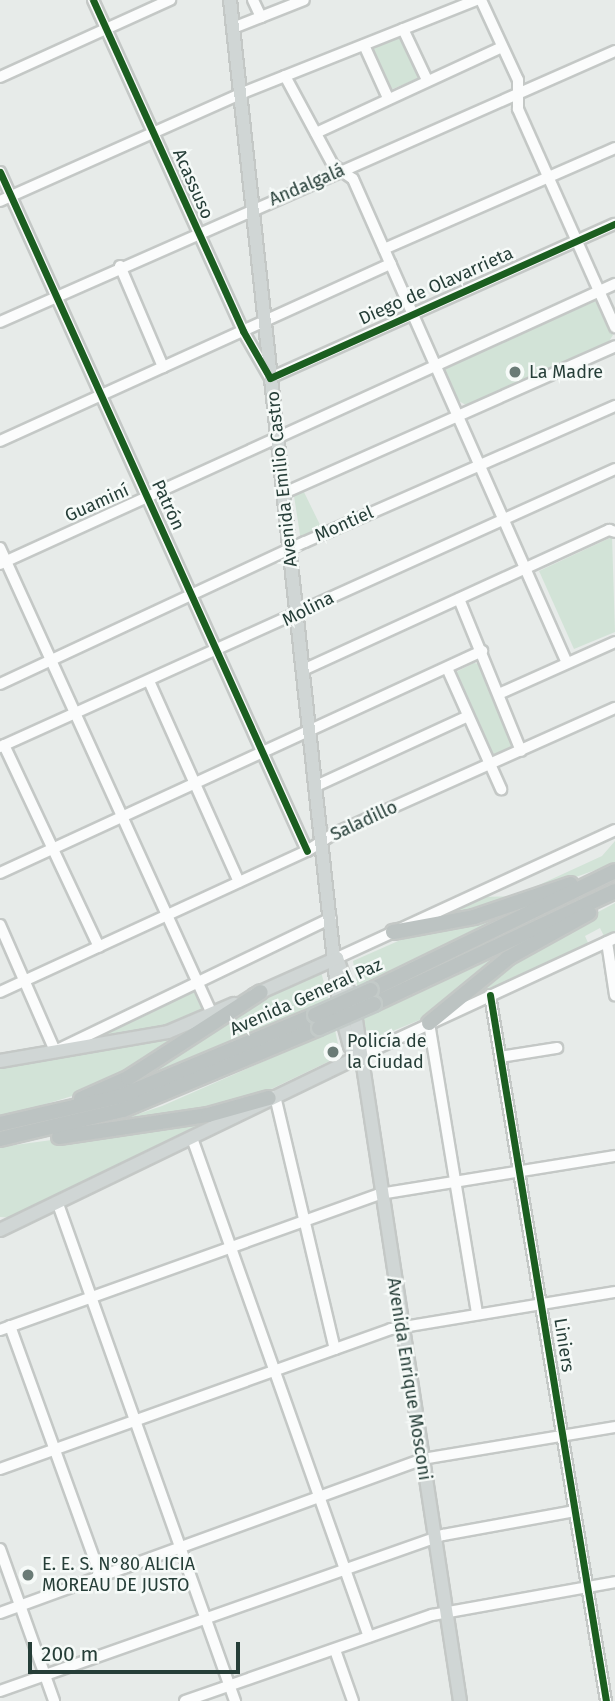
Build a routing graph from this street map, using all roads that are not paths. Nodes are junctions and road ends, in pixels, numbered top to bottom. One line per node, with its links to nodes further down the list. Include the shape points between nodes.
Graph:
1 (93, 0): 9 (street, Acassuso)
2 (170, 0): 9 (street)
3 (230, 0): 8 (main road, Avenida Emilio Castro)
4 (253, 0): 7 (street)
5 (304, 0): 7 (street)
6 (479, 0): 10 (street); 12 (street)
7 (261, 17): 8 (street)
8 (233, 28): 17 (main road, Avenida Emilio Castro)
9 (106, 29): 15 (street); 20 (street, Acassuso)
10 (403, 29): 11 (street); 16 (street)
11 (364, 45): 14 (street); 19 (street)
12 (502, 47): 16 (street); 18 (street, via 518,80)
13 (615, 51): 18 (street, Andalgalá)
14 (285, 76): 17 (street); 21 (street)
15 (0, 77)
16 (427, 80): 19 (street)
17 (240, 94): 20 (street); 28 (main road, Avenida Emilio Castro)
18 (518, 94): 23 (street, Andalgalá); 25 (street, via 518,109)
19 (388, 98): 21 (street)
20 (153, 132): 26 (street); 30 (street, Acassuso)
21 (316, 133): 23 (street, via 333,165)
22 (615, 148): 25 (street)
23 (342, 171): 28 (street, Andalgalá); 32 (street, via 353,179)
24 (0, 172): 26 (street, Patrón)
25 (547, 176): 31 (street); 32 (street)
26 (11, 196): 27 (street); 37 (street, Patrón)
27 (0, 201)
28 (253, 208): 30 (street, Andalgalá); 39 (main road, Avenida Emilio Castro)
29 (615, 224): 31 (street, Diego de Olavarrieta)
30 (197, 232): 34 (street, Andalgalá); 42 (street, Acassuso)
31 (576, 241): 36 (street); 38 (street, Diego de Olavarrieta)
32 (384, 249): 33 (street)
33 (391, 264): 38 (street); 39 (street)
34 (120, 267): 37 (street, Andalgalá); 45 (street)
35 (615, 284): 36 (street, Guaminí)
36 (599, 291): 41 (street); 44 (street, Guaminí)
37 (58, 296): 40 (street, Andalgalá); 47 (street, Patrón)
38 (412, 314): 44 (street); 46 (street, Diego de Olavarrieta)
39 (265, 320): 42 (street); 46 (main road, Avenida Emilio Castro)
40 (0, 322)
41 (615, 327)
42 (243, 331): 45 (street); 46 (street, Acassuso)
43 (615, 346): 49 (street)
44 (436, 364): 49 (street); 50 (street, Guaminí)
45 (163, 367): 47 (street)
46 (270, 378): 50 (main road, Avenida Emilio Castro)
47 (101, 395): 51 (street); 55 (street, Patrón)
48 (615, 406): 52 (street, Montiel)
49 (459, 412): 52 (street); 54 (street)
50 (278, 438): 54 (main road, Avenida Emilio Castro); 55 (street, Guaminí)
51 (0, 441)
52 (481, 464): 56 (street); 59 (street, Montiel)
53 (615, 468): 56 (street, Molina)
54 (284, 492): 59 (main road, Avenida Emilio Castro)
55 (147, 498): 60 (street, Guaminí); 62 (street, Patrón)
56 (504, 518): 61 (street); 64 (street, Molina)
57 (614, 531): 61 (street)
58 (0, 548): 60 (street)
59 (290, 552): 62 (street, Montiel); 64 (main road, Avenida Emilio Castro)
60 (3, 563): 68 (street)
61 (526, 568): 63 (street); 69 (street)
62 (194, 596): 66 (street, Patrón); 68 (street, Montiel)
63 (459, 599): 67 (street); 71 (street)
64 (296, 614): 66 (street, Molina); 71 (main road, Avenida Emilio Castro)
65 (615, 642): 69 (street)
66 (219, 650): 72 (street, Molina); 81 (street, Patrón)
67 (482, 651): 70 (street); 74 (street)
68 (51, 661): 73 (street, Montiel); 76 (street)
69 (567, 663): 74 (street)
70 (447, 668): 77 (street); 78 (street)
71 (303, 670): 78 (main road, Avenida Emilio Castro)
72 (149, 681): 76 (street, Molina); 83 (street)
73 (0, 684)
74 (501, 693): 80 (street, via 496,695)
75 (615, 708): 80 (street, Saladillo)
76 (75, 713): 79 (street, Molina); 86 (street)
77 (468, 716): 82 (street); 84 (street)
78 (309, 729): 81 (street); 84 (main road, Avenida Emilio Castro)
79 (2, 746): 89 (street)
80 (521, 751): 82 (street, Saladillo)
81 (264, 752): 83 (street); 90 (street, Patrón)
82 (490, 765): 85 (street); 88 (street, Saladillo)
83 (195, 783): 86 (street); 93 (street)
84 (316, 786): 88 (main road, Avenida Emilio Castro)
85 (501, 789)
86 (122, 817): 89 (street); 96 (street)
87 (615, 831): 99 (street, Avenida General Paz)
88 (322, 840): 90 (street, Saladillo); 97 (main road, Avenida Emilio Castro)
89 (52, 849): 92 (street); 101 (street)
90 (307, 850): 93 (street, Saladillo)
91 (615, 870): 99 (highway, via 474,917); 110 (highway, Avenida General Paz)
92 (0, 873)
93 (239, 882): 96 (street, Saladillo)
94 (615, 891): 110 (highway, Avenida General Paz)
95 (615, 898): 114 (highway, via 508,958)
96 (168, 916): 101 (street, Saladillo); 104 (street)
97 (331, 918): 102 (main road, Avenida Emilio Castro); 104 (street)
98 (0, 925): 103 (street)
99 (393, 932): 102 (street, Avenida General Paz)
100 (611, 940): 108 (street); 109 (street)
101 (99, 947): 103 (street, Saladillo)
102 (337, 958): 106 (main road, Avenida General Paz); 107 (main road, Avenida Emilio Castro, via 333,973)
103 (24, 982): 105 (street, Saladillo); 116 (street)
104 (198, 983): 111 (street); 116 (street)
105 (0, 992)
106 (261, 992): 111 (main road, Avenida General Paz); 121 (highway, via 128,1078)
107 (344, 995)
108 (490, 995): 114 (street); 118 (street, Liniers)
109 (615, 995)
110 (372, 997): 112 (highway, Avenida General Paz, bridge)
111 (212, 1014): 116 (main road, Avenida General Paz, via 168,1032)
112 (317, 1022): 121 (highway, Avenida General Paz, via 121,1096); 122 (highway, Avenida General Paz, via 123,1110)
113 (350, 1022): 117 (main road)
114 (429, 1023): 117 (street); 126 (street)
115 (557, 1048): 118 (street)
116 (55, 1051): 119 (main road, Avenida General Paz)
117 (358, 1056): 120 (main road); 127 (main road, Avenida Enrique Mosconi)
118 (500, 1057): 125 (street, Liniers)
119 (0, 1061)
120 (272, 1097): 122 (highway, via 208,1115 55,1137); 123 (main road); 131 (street)
121 (24, 1121): 122 (highway, Avenida General Paz)
122 (2, 1134)
123 (192, 1138): 128 (main road); 133 (street)
124 (615, 1156): 125 (street)
125 (519, 1172): 126 (street); 136 (street, Liniers)
126 (455, 1182): 127 (street); 137 (street)
127 (380, 1194): 131 (street); 138 (main road, Avenida Enrique Mosconi)
128 (58, 1203): 130 (main road); 135 (street)
129 (0, 1221): 130 (street)
130 (18, 1222): 132 (main road)
131 (305, 1222): 133 (street); 140 (street)
132 (0, 1230)
133 (229, 1248): 135 (street); 141 (street)
134 (615, 1292): 136 (street)
135 (94, 1297): 139 (street); 142 (street)
136 (541, 1304): 137 (street); 144 (street, Liniers)
137 (477, 1314): 138 (street)
138 (402, 1326): 140 (street); 146 (main road, Avenida Enrique Mosconi)
139 (5, 1328): 145 (street)
140 (335, 1349): 141 (street)
141 (274, 1371): 142 (street); 148 (street)
142 (138, 1419): 145 (street); 151 (street)
143 (615, 1427): 144 (street)
144 (562, 1436): 146 (street); 149 (street, Liniers)
145 (56, 1449): 147 (street); 154 (street)
146 (422, 1459): 148 (street); 150 (main road, Avenida Enrique Mosconi)
147 (0, 1469)
148 (319, 1496): 151 (street); 153 (street)
149 (575, 1511): 150 (street); 156 (street, Liniers)
150 (435, 1538): 153 (street); 158 (main road, Avenida Enrique Mosconi)
151 (181, 1547): 154 (street); 160 (street)
152 (0, 1549): 157 (street)
153 (344, 1569): 160 (street); 161 (street)
154 (100, 1575): 157 (street)
155 (615, 1582): 156 (street)
156 (587, 1587): 158 (street); 171 (street, Liniers)
157 (19, 1607): 159 (street); 163 (street)
158 (447, 1611): 161 (street); 170 (main road, Avenida Enrique Mosconi)
159 (0, 1614)
160 (206, 1619): 163 (street); 164 (street)
161 (369, 1637): 162 (street)
162 (335, 1650): 164 (street); 169 (street)
163 (45, 1675): 165 (street); 166 (street)
164 (229, 1686): 167 (street); 168 (street)
165 (0, 1691)
166 (54, 1701)
167 (186, 1701)
168 (235, 1701)
169 (353, 1701)
170 (460, 1701)
171 (606, 1701)

